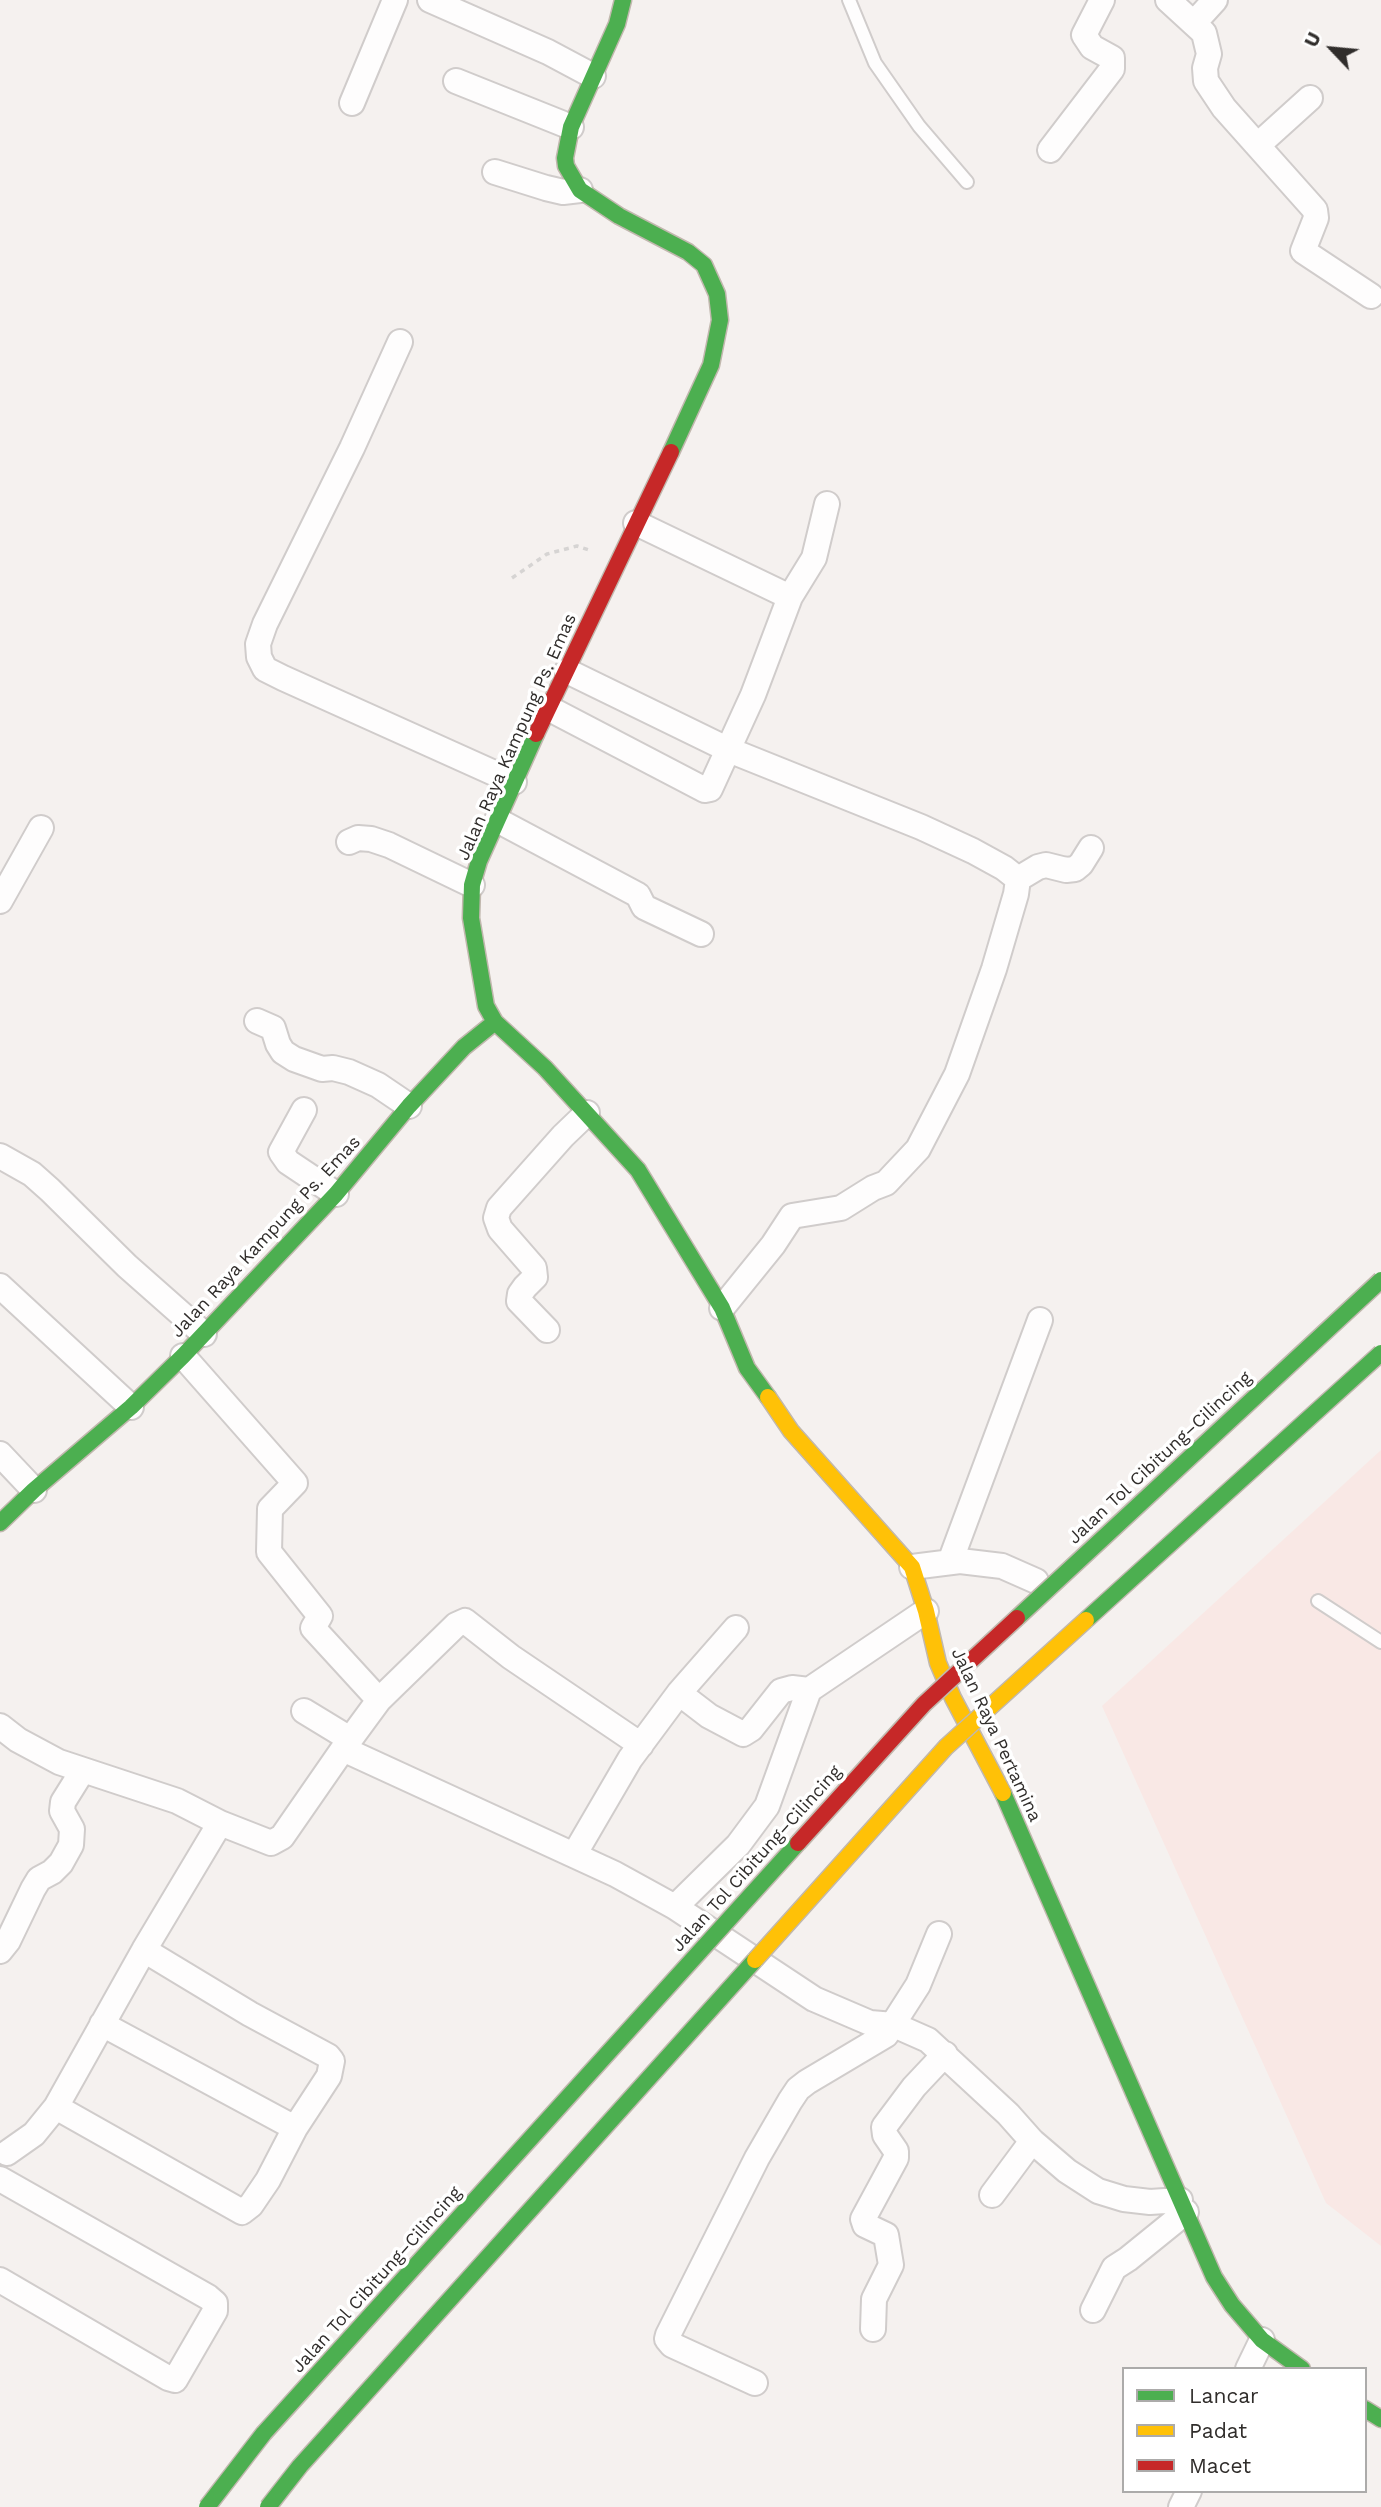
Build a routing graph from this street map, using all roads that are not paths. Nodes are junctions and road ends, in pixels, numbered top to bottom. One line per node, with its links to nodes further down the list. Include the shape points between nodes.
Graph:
1 (395, 0): 12 (street)
2 (430, 0): 9 (street)
3 (622, 0): 9 (main road, via 617,24)
4 (849, 0): 17 (lane, via 875,63)
5 (1102, 0): 15 (street, via 1084,35 1092,47 1112,58 1112,69)
6 (1168, 0): 8 (street)
7 (1215, 0): 8 (street)
8 (1194, 23): 14 (street, via 1204,33 1209,54 1206,81)
9 (593, 76): 13 (main road)
10 (456, 81): 13 (street)
11 (1310, 98): 14 (street)
12 (352, 103)
13 (571, 127): 18 (main road, via 566,166)
14 (1258, 145): 19 (street, via 1315,209 1303,251)
15 (1050, 150)
16 (495, 172): 18 (street, via 563,192)
17 (967, 183)
18 (580, 190): 22 (main road, Jalan Raya Kampung Ps. Emas, via 694,256 708,271 717,294 720,320 711,365)
19 (1371, 296)
20 (400, 342): 27 (street, via 265,624 259,657 265,669 283,678)
21 (827, 504): 23 (street, via 814,558)
22 (636, 523): 23 (street); 24 (main road, Jalan Raya Kampung Ps. Emas)
23 (790, 597): 26 (street)
24 (567, 671): 25 (main road, Jalan Raya Kampung Ps. Emas); 26 (street)
25 (550, 709): 26 (street, via 705,790 710,789); 27 (main road, Jalan Raya Kampung Ps. Emas)
26 (729, 750): 32 (street, via 921,827 993,862)
27 (514, 782): 28 (main road, Jalan Raya Kampung Ps. Emas)
28 (497, 821): 33 (main road, Jalan Raya Kampung Ps. Emas); 35 (street, via 638,895 644,907)
29 (41, 828): 34 (street)
30 (349, 842): 33 (street, via 358,838 389,845)
31 (1091, 848): 32 (street, via 1075,869 1046,865)
32 (1018, 880): 45 (street, via 994,969 957,1074 918,1149 886,1183 841,1208 792,1216)
33 (472, 885): 37 (main road, Jalan Raya Kampung Ps. Emas, via 478,969 486,1006)
34 (0, 901)
35 (701, 934)
36 (257, 1021): 38 (street, via 273,1028 283,1052 294,1059 349,1072)
37 (495, 1022): 38 (main road, Jalan Raya Kampung Ps. Emas, via 464,1047); 40 (main road, Jalan Raya Pertamina)
38 (409, 1106): 42 (main road, Jalan Raya Kampung Ps. Emas)
39 (304, 1110): 42 (street, via 281,1152 288,1162)
40 (587, 1113): 45 (main road, Jalan Raya Pertamina, via 638,1170); 47 (street, via 499,1208 496,1218 534,1268 534,1277 519,1301)
41 (0, 1156): 48 (street, via 32,1174)
42 (336, 1194): 48 (main road, Jalan Raya Kampung Ps. Emas)
43 (1381, 1280): 93 (main road, Jalan Tol Cibitung–Cilincing, bridge, via 923,1703 264,2433)
44 (0, 1286): 51 (street)
45 (722, 1308): 56 (main road, Jalan Raya Pertamina, via 747,1368 791,1431)
46 (1040, 1320): 55 (street)
47 (547, 1330)
48 (204, 1334): 50 (main road, Jalan Raya Kampung Ps. Emas)
49 (1381, 1353): 94 (main road, bridge, via 946,1747)
50 (183, 1356): 51 (main road, Jalan Raya Kampung Ps. Emas); 64 (street, via 295,1482 270,1509 269,1552 320,1616 313,1628)
51 (131, 1407): 53 (main road, Jalan Raya Kampung Ps. Emas)
52 (0, 1454): 53 (street)
53 (33, 1490): 54 (main road, Jalan Raya Kampung Ps. Emas)
54 (0, 1522)
55 (950, 1562): 56 (street); 57 (street, via 1002,1566)
56 (912, 1567): 59 (main road, Jalan Raya Pertamina)
57 (1036, 1581)
58 (1318, 1601): 61 (lane)
59 (926, 1611): 62 (street); 85 (main road, Jalan Raya Pertamina, via 937,1663 1008,1803)
60 (736, 1628): 63 (street)
61 (1381, 1642)
62 (809, 1690): 63 (street, via 781,1691 743,1734); 72 (street, via 767,1806 738,1845)
63 (679, 1693): 68 (street)
64 (379, 1700): 67 (street); 68 (street, via 465,1620 511,1657)
65 (304, 1711): 67 (street)
66 (0, 1726): 69 (street, via 59,1762)
67 (346, 1744): 70 (street, via 282,1837 271,1843); 71 (street)
68 (641, 1745): 71 (street)
69 (83, 1769): 70 (street, via 177,1801); 75 (street, via 63,1802 62,1811 72,1829 71,1845 61,1863 39,1880)
70 (220, 1824): 74 (street)
71 (574, 1855): 72 (street)
72 (675, 1907): 77 (street, via 814,1999 870,2023)
73 (939, 1934): 77 (street)
74 (144, 1950): 76 (street); 80 (street, via 328,2056 332,2061 329,2076)
75 (0, 1951)
76 (102, 2024): 79 (street); 80 (street)
77 (894, 2025): 78 (street, via 928,2040); 92 (street, via 880,2039 798,2089 757,2158 668,2335 672,2345)
78 (945, 2054): 81 (street); 88 (street, via 884,2127 896,2158 863,2219 865,2225 886,2235 891,2266 874,2299)
79 (56, 2107): 80 (street, via 242,2212 268,2180); 82 (street, via 34,2134)
80 (295, 2128)
81 (1032, 2141): 84 (street); 85 (street, via 1098,2191)
82 (2, 2156)
83 (0, 2179): 86 (street, via 208,2297 215,2303 215,2311 174,2380)
84 (992, 2194)
85 (1183, 2206): 87 (street, via 1137,2252 1114,2267); 89 (main road, Jalan Raya Pertamina, via 1214,2277)
86 (0, 2280)
87 (1093, 2310)
88 (873, 2329)
89 (1262, 2340): 90 (street); 91 (main road, Jalan Raya Pertamina)
90 (1249, 2367)
91 (1299, 2367)
92 (755, 2383)
93 (207, 2507)
94 (268, 2507)

